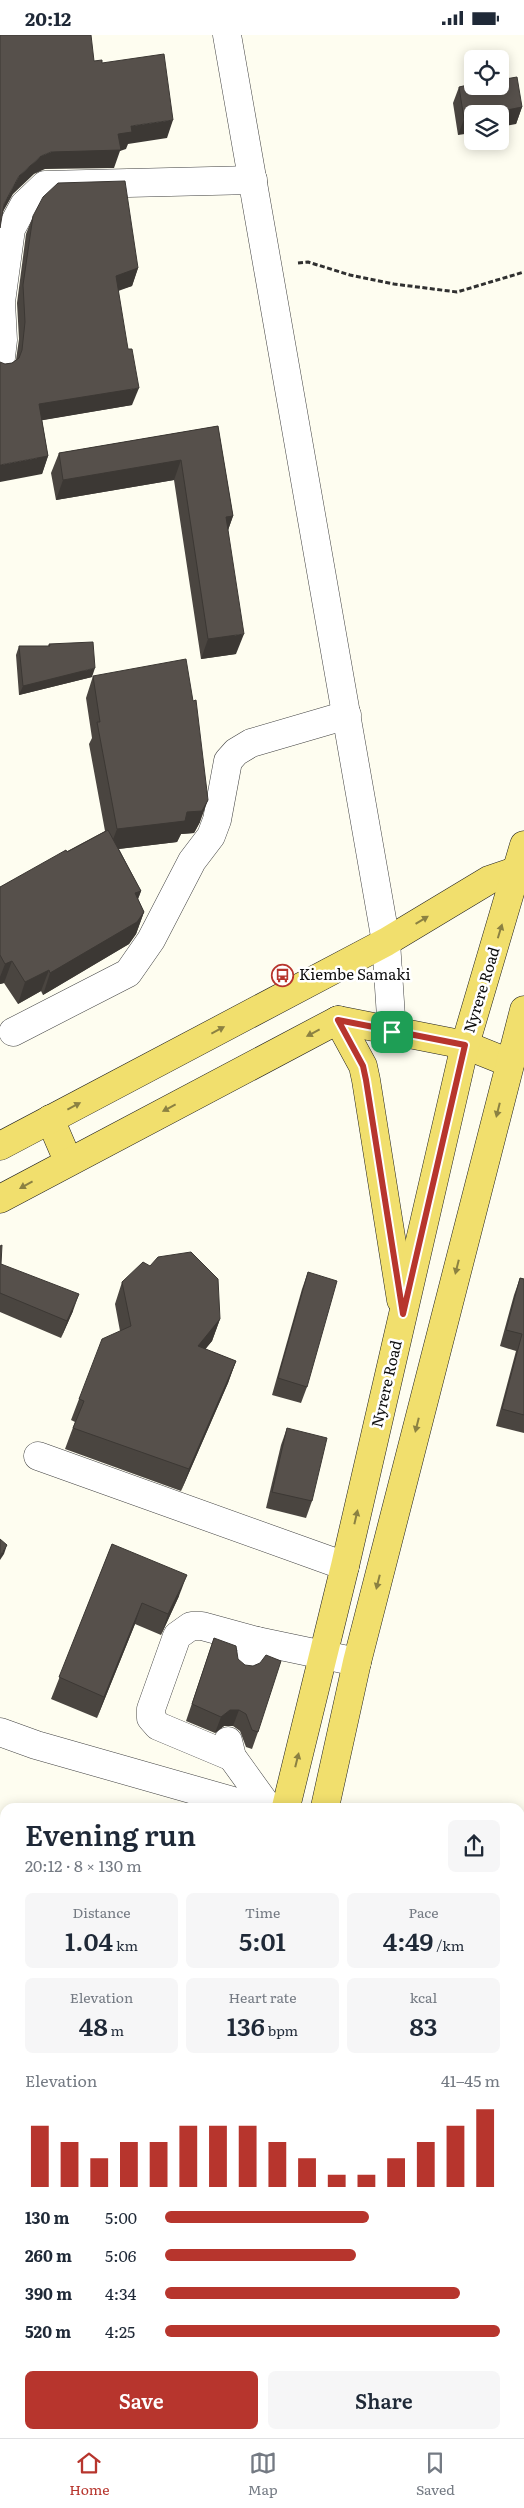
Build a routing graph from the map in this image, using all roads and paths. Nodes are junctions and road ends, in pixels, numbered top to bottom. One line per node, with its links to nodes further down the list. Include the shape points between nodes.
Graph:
1 (227, 35): 2 (street)
2 (253, 180): 3 (street); 5 (street, via 44,185 24,205 11,229 0,302 3,340)
3 (268, 265): 4 (path, via 308,263 394,284 457,292); 6 (street)
4 (524, 272)
5 (0, 366)
6 (347, 715): 8 (street); 12 (street, via 251,743 236,752 228,761 211,836 192,861 151,941 128,973)
7 (522, 863): 8 (main road, one-way to 7); 13 (main road, Nyrere Road, one-way to 7)
8 (386, 942): 11 (street); 15 (main road, one-way to 8)
9 (524, 1010): 14 (main road)
10 (338, 1020): 11 (main road); 17 (main road, one-way to 17); 19 (main road, via 363,1066)
11 (392, 1032): 13 (main road)
12 (13, 1033)
13 (465, 1045): 14 (main road); 19 (main road, Nyrere Road)
14 (517, 1066): 24 (main road, one-way to 24)
15 (50, 1119): 16 (main road); 17 (main road)
16 (0, 1146)
17 (68, 1161): 18 (main road, one-way to 18)
18 (0, 1199)
19 (403, 1314): 21 (main road, Nyrere Road, one-way to 19)
20 (38, 1456): 21 (street)
21 (345, 1566): 23 (main road, Nyrere Road)
22 (257, 1641): 23 (street); 25 (street); 28 (street, via 202,1626 191,1626 177,1636 150,1718 158,1726 230,1749)
23 (324, 1655): 24 (street); 29 (main road, Nyrere Road, one-way to 23)
24 (357, 1662): 30 (main road)
25 (245, 1667)
26 (0, 1732): 27 (street)
27 (240, 1803)
28 (265, 1803)
29 (287, 1803)
30 (326, 1803)

